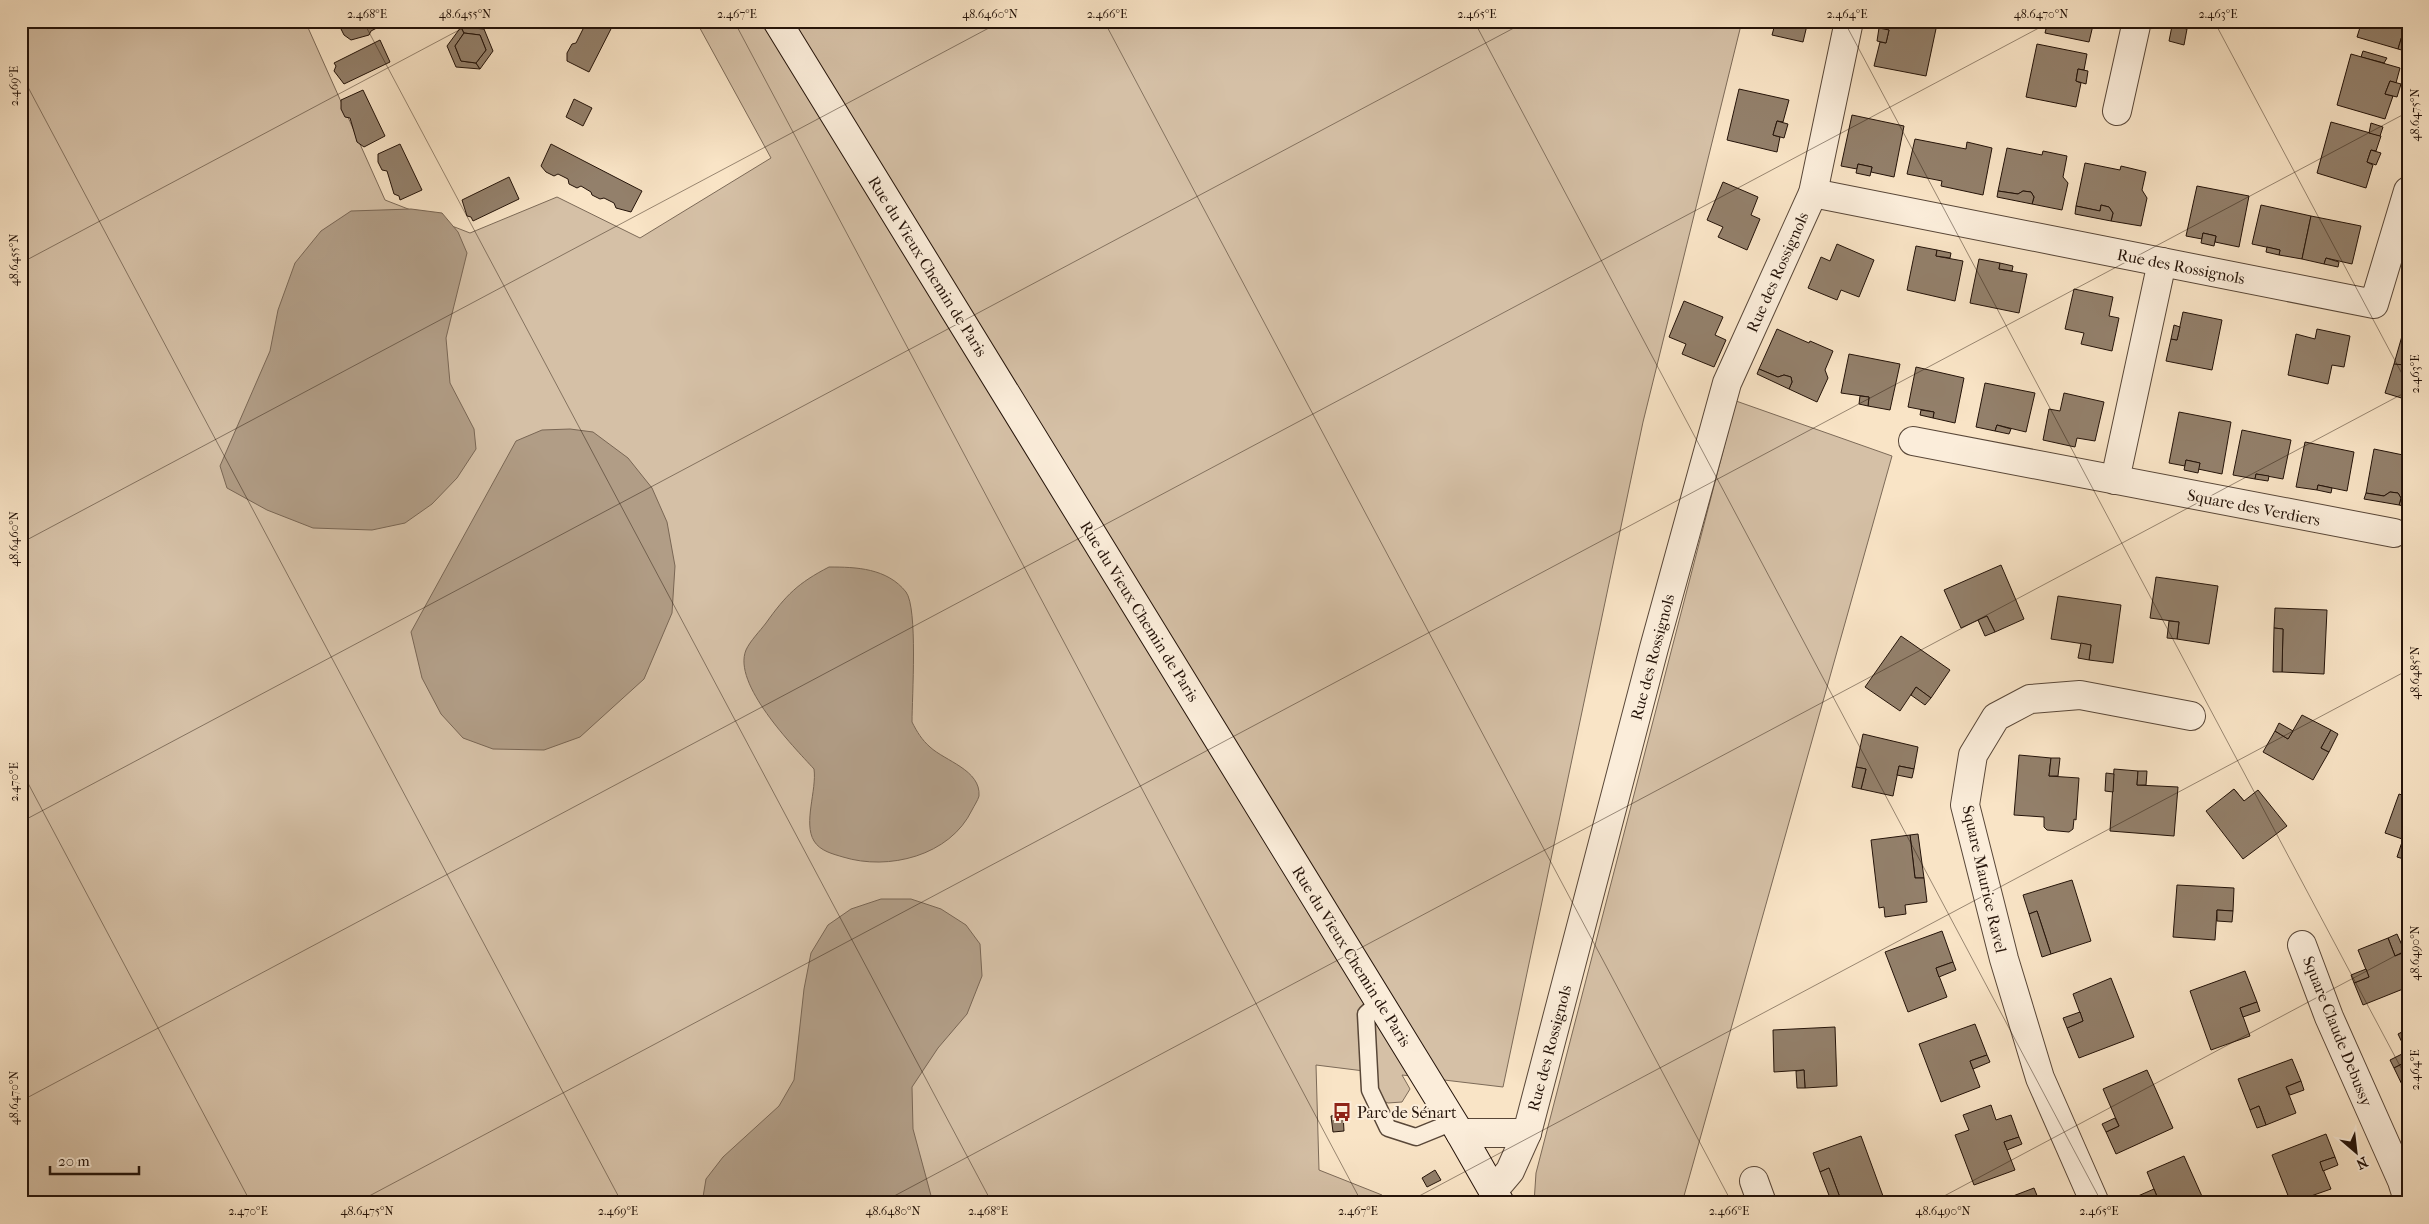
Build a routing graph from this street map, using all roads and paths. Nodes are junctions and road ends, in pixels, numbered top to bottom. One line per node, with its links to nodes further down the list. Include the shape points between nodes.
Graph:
1 (777, 21): 13 (street, Rue du Vieux Chemin de Paris)
2 (1849, 21): 6 (street, Rue des Rossignols)
3 (2137, 21): 4 (street)
4 (2117, 111)
5 (2408, 191): 7 (street, Rue des Rossignols, via 2374,304)
6 (1813, 193): 7 (street, Rue des Rossignols); 15 (street, Rue des Rossignols, via 1727,383)
7 (2162, 262): 9 (street)
8 (1913, 441): 9 (street, Square des Verdiers)
9 (2115, 480): 10 (street, Square des Verdiers)
10 (2394, 533)
11 (2191, 716): 18 (street, Square Maurice Ravel, via 2080,695 2030,699 1996,717 1973,755 1965,805 2004,959 2040,1078)
12 (2302, 945): 17 (street, Square Claude Debussy, via 2329,1017)
13 (1380, 1001): 14 (street, Rue du Vieux Chemin de Paris); 14 (lane, via 1366,1014 1370,1090 1388,1128 1416,1137)
14 (1457, 1127): 15 (street, Rue des Rossignols); 16 (street, Rue du Vieux Chemin de Paris)
15 (1527, 1133): 16 (street, Rue des Rossignols)
16 (1496, 1197)
17 (2408, 1200)
18 (2095, 1203)

